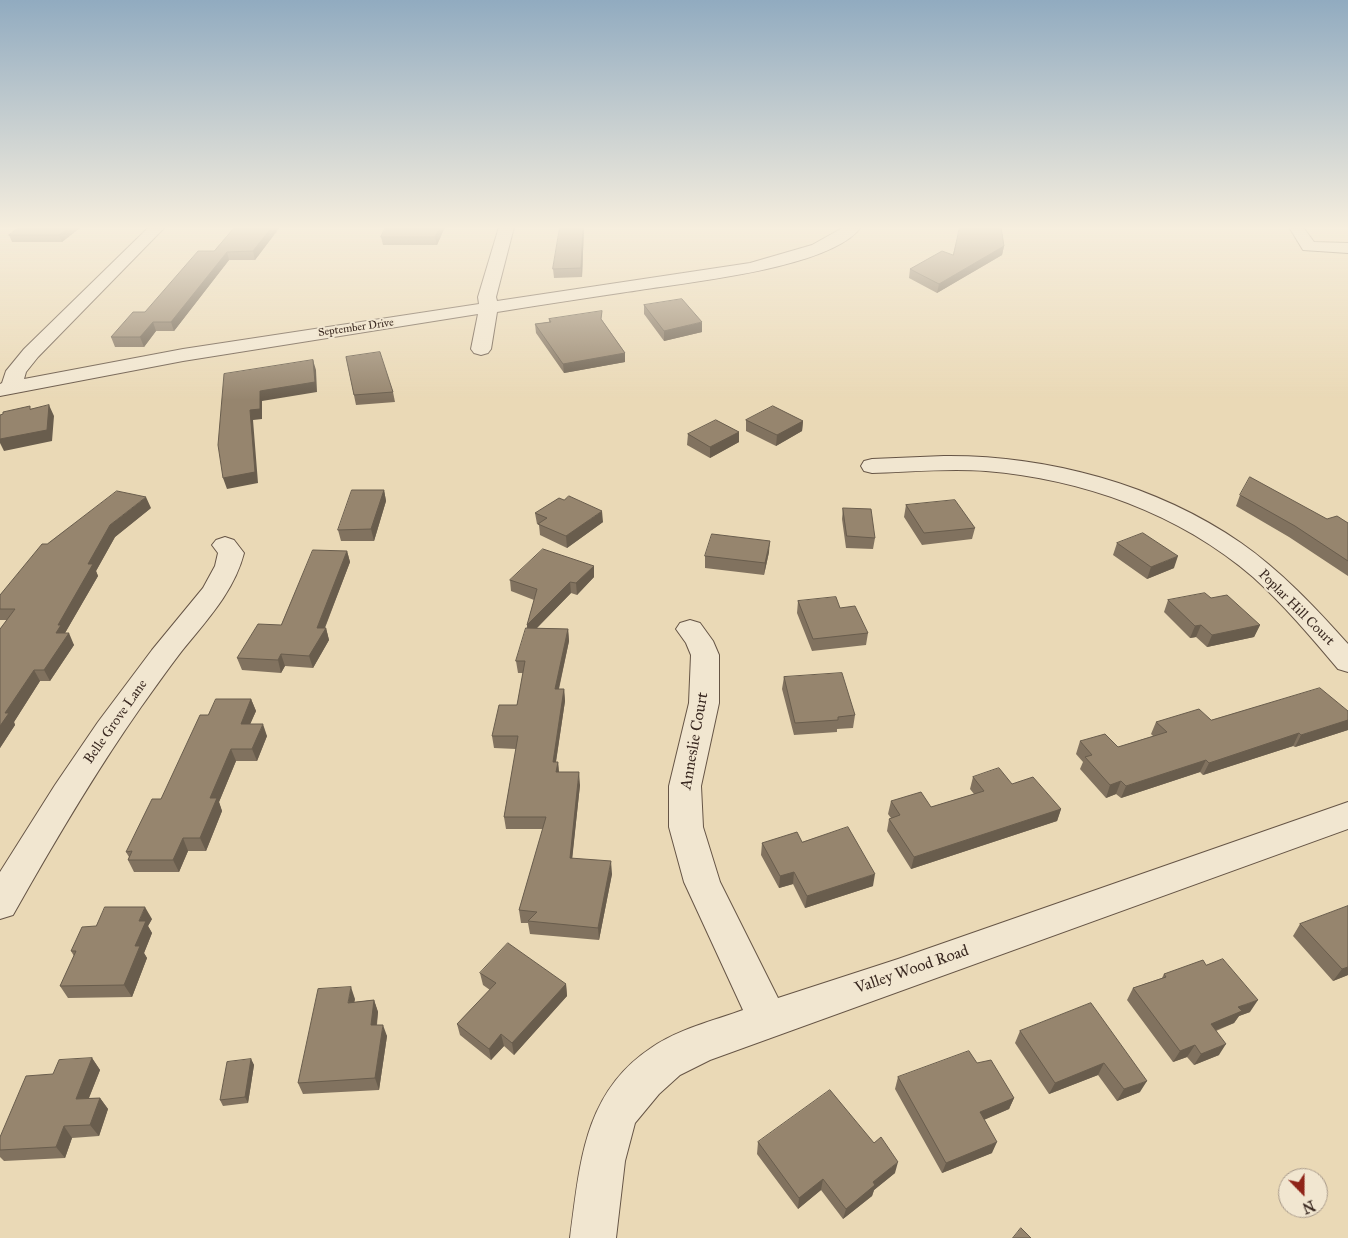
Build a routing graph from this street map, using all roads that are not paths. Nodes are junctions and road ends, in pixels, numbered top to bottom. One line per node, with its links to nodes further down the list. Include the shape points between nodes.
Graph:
1 (99, 285): 6 (street, via 31,353)
2 (490, 285): 4 (street, via 487,297)
3 (645, 285): 4 (street, September Drive)
4 (489, 307): 5 (street); 6 (street, September Drive, via 192,353)
5 (481, 349)
6 (6, 389)
7 (872, 466): 10 (street, Poplar Hill Court, via 970,464 1034,470 1078,479 1144,501 1211,536 1260,571 1301,608)
8 (225, 545): 12 (street, Belle Grove Lane, via 231,553 229,566 220,581 109,730)
9 (690, 629): 13 (street, Anneslie Court, via 705,655 704,703 685,786 686,826 702,882)
10 (1348, 662)
11 (1348, 815): 13 (street, Valley Wood Road)
12 (0, 904)
13 (768, 1020): 14 (street, Valley Wood Road, via 698,1045 666,1061 620,1108 603,1161)
14 (593, 1238)

